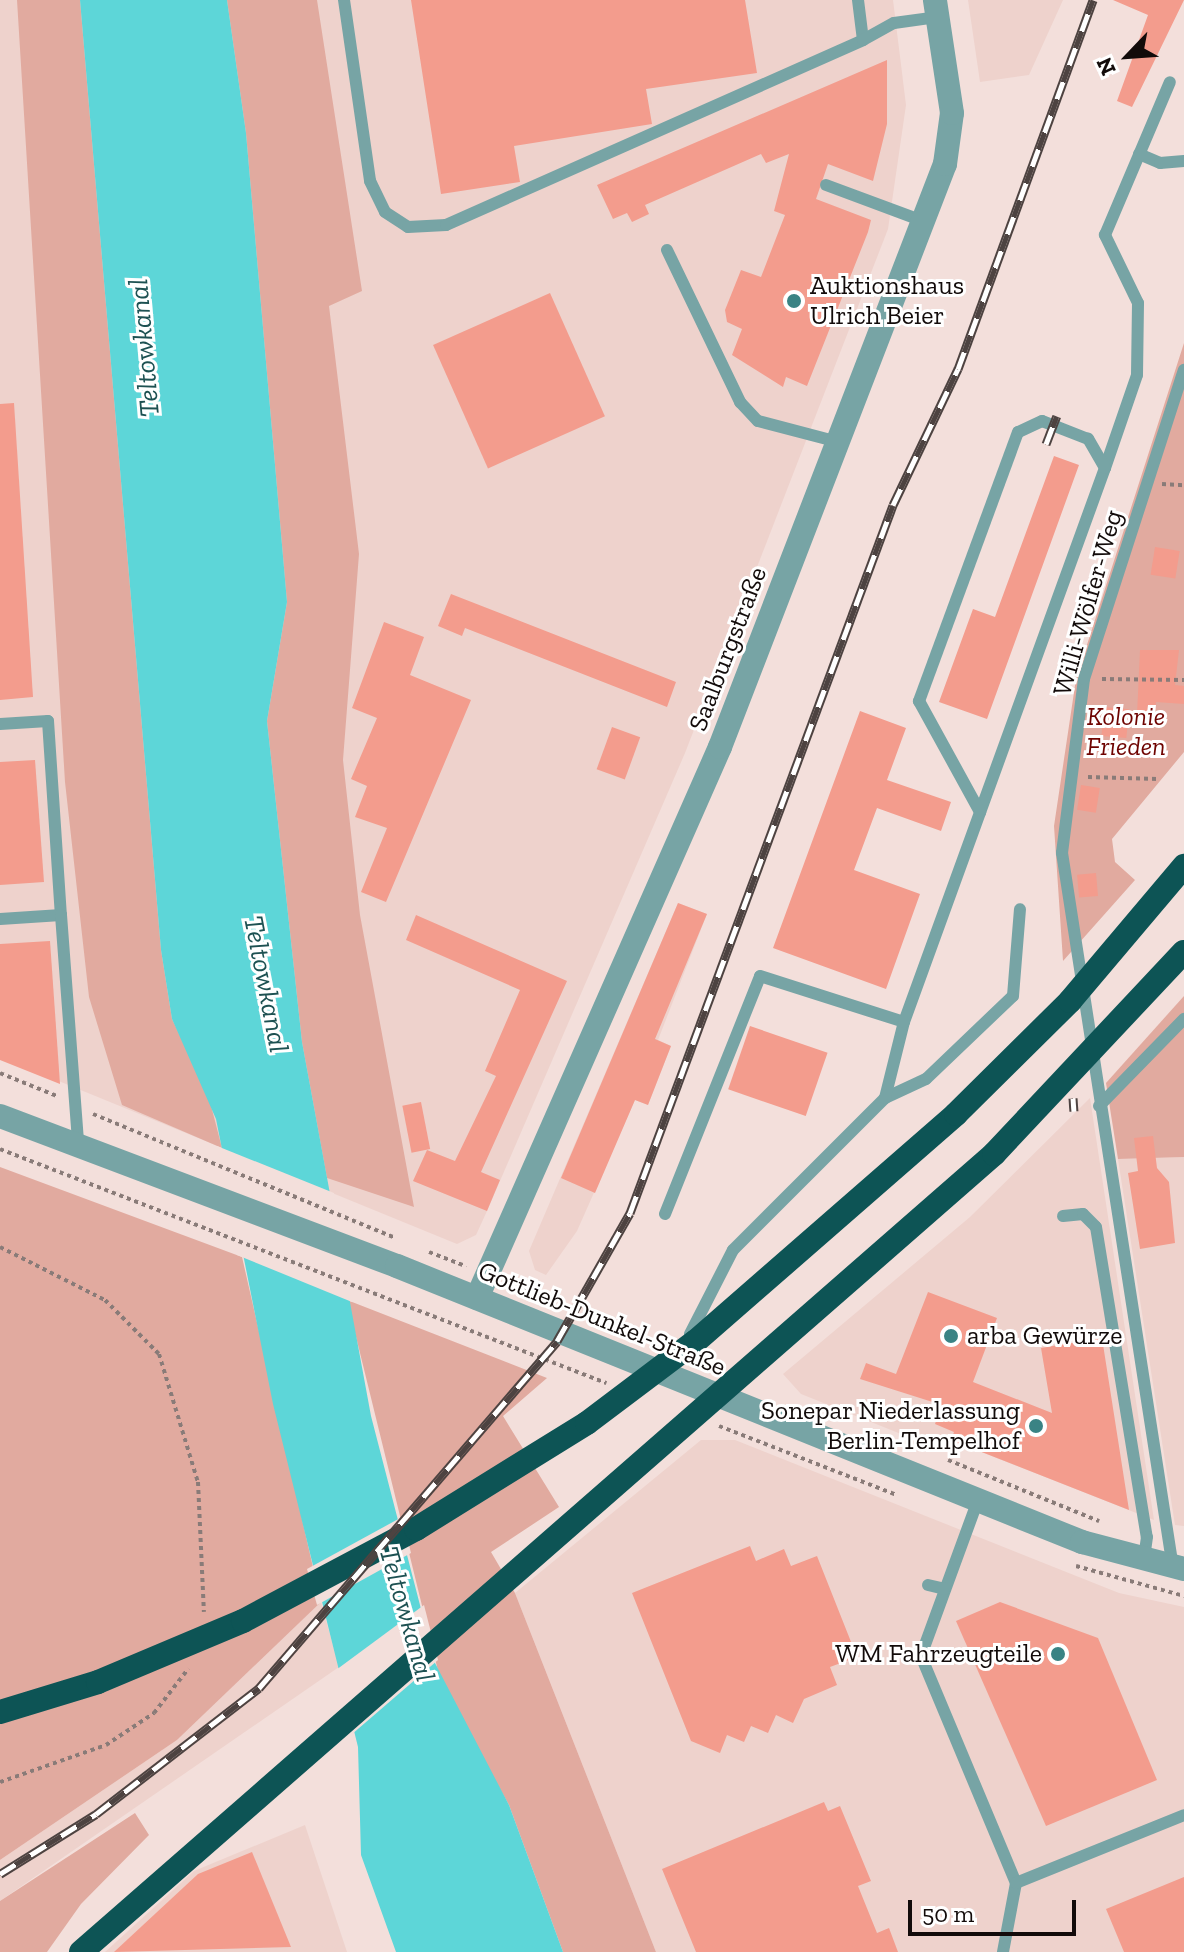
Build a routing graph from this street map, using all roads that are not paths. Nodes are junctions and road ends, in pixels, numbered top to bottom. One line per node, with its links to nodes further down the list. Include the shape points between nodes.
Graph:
1 (344, 0): 4 (lane, via 370,181 385,212 408,227 446,225)
2 (858, 0): 4 (lane)
3 (936, 8): 4 (lane); 9 (street, Saalburgstraße, via 951,139)
4 (863, 40)
5 (1170, 82): 6 (lane)
6 (1139, 154): 7 (lane, via 1160,163); 13 (lane, via 1105,235 1138,303 1137,375)
7 (1184, 161)
8 (826, 185): 9 (lane)
9 (923, 221): 12 (street, Saalburgstraße)
10 (667, 250): 12 (lane, via 740,402 758,421)
11 (1184, 370): 24 (lane, Willi-Wölfer-Weg, via 1084,679 1070,776 1062,853)
12 (838, 442): 29 (street, Saalburgstraße, via 720,747)
13 (1105, 468): 15 (lane); 15 (lane, via 1088,439 1042,421 1018,432 919,701)
14 (0, 724): 18 (lane, via 48,721)
15 (980, 812): 22 (lane)
16 (1184, 866): 36 (highway, via 1070,1001 956,1114 739,1305 587,1423 416,1529 243,1621 127,1671)
17 (1020, 909): 23 (lane, via 1013,996 926,1079)
18 (61, 915): 19 (lane); 26 (lane)
19 (0, 919)
20 (1184, 952): 39 (highway, via 994,1154)
21 (1184, 1019): 24 (lane)
22 (904, 1022): 23 (lane); 27 (lane, via 760,976)
23 (885, 1098): 30 (lane, via 733,1250 704,1295 697,1327)
24 (1099, 1106): 33 (lane, Willi-Wölfer-Weg)
25 (0, 1116): 26 (street, Gottlieb-Dunkel-Straße)
26 (78, 1143): 29 (street, Gottlieb-Dunkel-Straße)
27 (665, 1214)
28 (1063, 1216): 32 (lane, via 1083,1214 1096,1227 1147,1537)
29 (477, 1298): 30 (street, Gottlieb-Dunkel-Straße)
30 (652, 1368): 31 (street, Gottlieb-Dunkel-Straße)
31 (978, 1500): 32 (street, Gottlieb-Dunkel-Straße); 35 (lane)
32 (1143, 1562): 33 (street, Gottlieb-Dunkel-Straße)
33 (1178, 1568)
34 (928, 1585): 35 (lane)
35 (945, 1589): 38 (lane, via 921,1656)
36 (0, 1712)
37 (1184, 1815): 38 (lane)
38 (1016, 1883): 40 (lane)
39 (81, 1952)
40 (1003, 1952)

